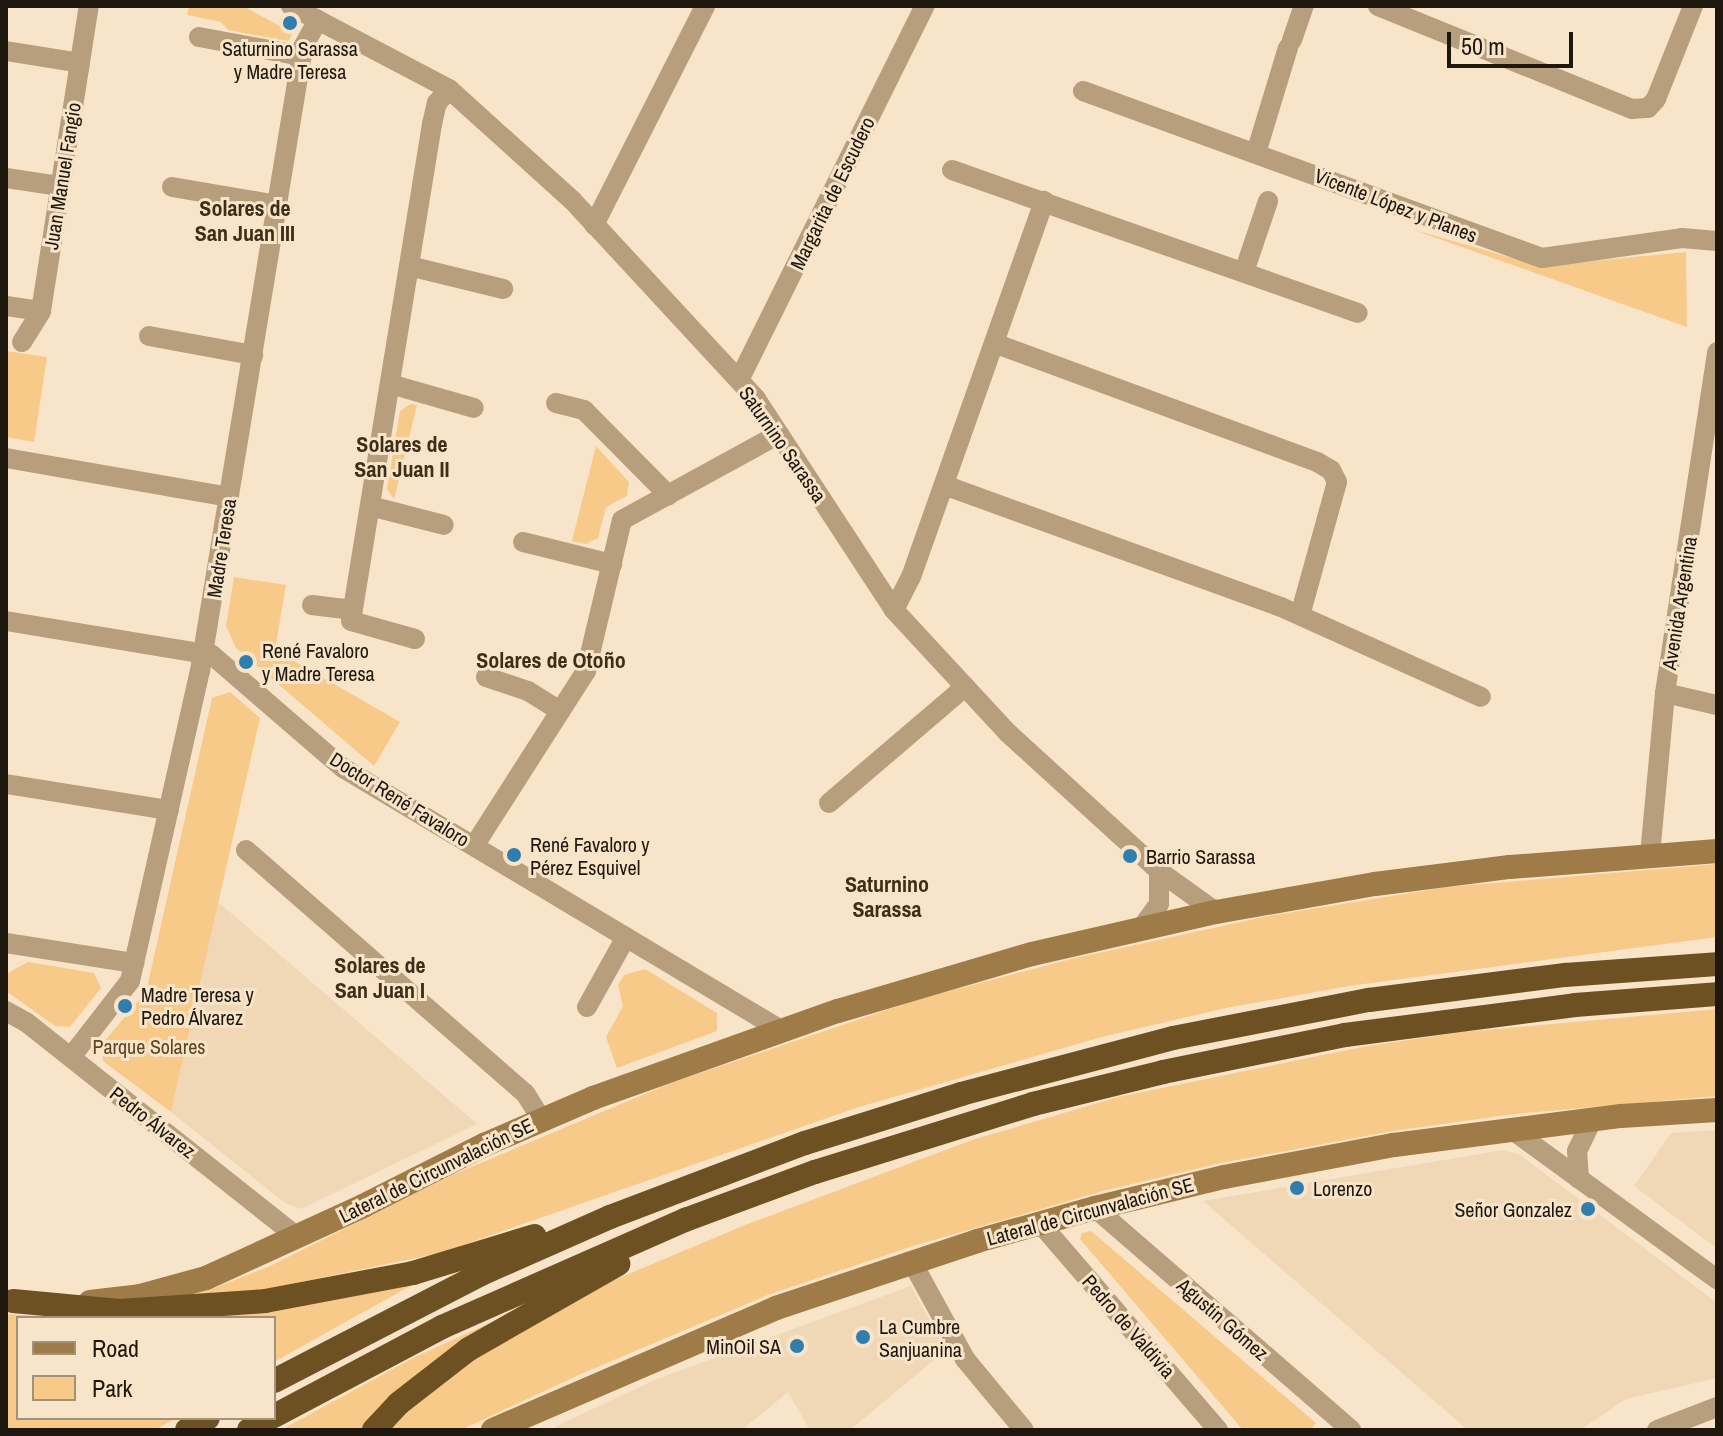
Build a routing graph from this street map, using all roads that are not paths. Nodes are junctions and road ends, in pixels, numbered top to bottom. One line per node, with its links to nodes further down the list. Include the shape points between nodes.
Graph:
1 (89, 6): 12 (street, Juan Manuel Fangio)
2 (291, 6): 8 (street, Saturnino Sarassa)
3 (705, 6): 23 (street)
4 (925, 6): 36 (street, Margarita de Escudero)
5 (1304, 6): 15 (street)
6 (1378, 6): 7 (street, via 1632,109 1648,108 1656,99)
7 (1693, 6)
8 (318, 20): 11 (street, Madre Teresa); 13 (street, Saturnino Sarassa)
9 (199, 37): 11 (street)
10 (6, 51): 12 (street)
11 (302, 56): 22 (street, Madre Teresa)
12 (80, 63): 18 (street, Juan Manuel Fangio)
13 (449, 89): 23 (street, Saturnino Sarassa); 25 (street, via 437,103)
14 (1083, 91): 15 (street, Vicente López y Planes)
15 (1256, 153): 24 (street, Vicente López y Planes, via 1542,258 1682,238)
16 (952, 170): 20 (street)
17 (6, 178): 18 (street)
18 (60, 186): 29 (street, Juan Manuel Fangio)
19 (172, 187): 22 (street)
20 (1044, 201): 26 (street); 33 (street)
21 (1268, 201): 26 (street)
22 (277, 205): 35 (street, Madre Teresa)
23 (594, 225): 36 (street, Saturnino Sarassa)
24 (1717, 241)
25 (409, 266): 27 (street); 37 (street)
26 (1244, 272): 30 (street)
27 (503, 289)
28 (6, 306): 29 (street)
29 (41, 311): 32 (street, Juan Manuel Fangio)
30 (1358, 313)
31 (149, 336): 35 (street)
32 (22, 342)
33 (994, 343): 43 (street); 52 (street, via 1331,470 1337,482)
34 (1717, 352): 42 (street, Avenida Argentina)
35 (253, 355): 45 (street, Madre Teresa)
36 (739, 380): 40 (street, Saturnino Sarassa)
37 (390, 384): 39 (street); 46 (street)
38 (556, 403): 44 (street, via 584,410)
39 (474, 408)
40 (779, 434): 44 (street); 51 (street, Saturnino Sarassa)
41 (6, 458): 45 (street)
42 (1708, 474): 59 (street, Avenida Argentina)
43 (944, 485): 51 (street); 52 (street)
44 (668, 495): 49 (street, via 622,520)
45 (229, 497): 56 (street, Madre Teresa)
46 (370, 506): 47 (street); 53 (street)
47 (444, 525)
48 (523, 542): 49 (street)
49 (612, 564): 62 (street, via 586,671)
50 (312, 605): 53 (street)
51 (894, 610): 58 (street, Saturnino Sarassa)
52 (1300, 615): 60 (street)
53 (352, 616): 55 (street)
54 (6, 621): 56 (street, Doctor René Favaloro)
55 (415, 639)
56 (203, 653): 65 (street, Madre Teresa); 66 (street, Doctor René Favaloro, via 212,655 343,768)
57 (486, 677): 62 (street, via 528,691)
58 (965, 687): 64 (street); 70 (street, Saturnino Sarassa)
59 (1665, 693): 61 (street); 69 (street, Avenida Argentina)
60 (1481, 697)
61 (1717, 705)
62 (560, 711): 66 (street)
63 (6, 784): 65 (street)
64 (829, 803)
65 (169, 810): 76 (street, Madre Teresa)
66 (474, 846): 73 (street, Doctor René Favaloro)
67 (246, 850): 85 (street, via 525,1093)
68 (1717, 851): 69 (street, Lateral de Circunvalación SE)
69 (1650, 855): 71 (street, Lateral de Circunvalación SE, via 1442,875)
70 (1159, 871): 71 (street, Saturnino Sarassa); 72 (street, via 1159,904)
71 (1216, 912): 72 (street, Lateral de Circunvalación SE)
72 (1140, 930): 82 (street, Lateral de Circunvalación SE, via 1017,958)
73 (626, 937): 80 (street); 82 (street, Doctor René Favaloro)
74 (6, 943): 76 (street)
75 (1717, 951): 78 (highway)
76 (134, 963): 83 (street, Madre Teresa, via 130,981)
77 (1717, 964): 78 (highway)
78 (1565, 975): 90 (highway, via 1423,991 1173,1038 948,1098)
79 (1713, 995): 88 (highway, via 1456,1018 1230,1057 1033,1104)
80 (587, 1007)
81 (6, 1011): 83 (street, Pedro Álvarez)
82 (781, 1030): 85 (street, Lateral de Circunvalación SE)
83 (71, 1057): 93 (street, Pedro Álvarez)
84 (1717, 1110): 86 (street, Lateral de Circunvalación SE)
85 (541, 1119): 93 (street, Lateral de Circunvalación SE)
86 (1592, 1120): 87 (street, Lateral de Circunvalación SE); 89 (street, via 1577,1151)
87 (1511, 1129): 89 (street); 91 (street, Lateral de Circunvalación SE, via 1305,1160)
88 (815, 1172): 99 (highway, via 568,1269 442,1327); 105 (highway, via 544,1303 442,1368)
89 (1579, 1179): 95 (street)
90 (670, 1192): 96 (highway, via 454,1262 305,1296 151,1311 83,1310); 97 (highway, via 481,1274)
91 (1095, 1208): 92 (street, Lateral de Circunvalación SE); 109 (street, Agustín Gómez)
92 (1040, 1223): 94 (street, Lateral de Circunvalación SE); 108 (street, Pedro de Valdivia)
93 (297, 1237): 96 (street, Lateral de Circunvalación SE, via 206,1278 140,1296 68,1304)
94 (912, 1262): 102 (street, Lateral de Circunvalación SE, via 730,1326); 107 (street, via 965,1359)
95 (1717, 1279)
96 (9, 1300)
97 (276, 1380)
98 (1717, 1407): 110 (street)
99 (276, 1415)
100 (204, 1420): 103 (highway)
101 (267, 1420): 104 (highway)
102 (522, 1424): 106 (street, Lateral de Circunvalación SE)
103 (187, 1430)
104 (249, 1430)
105 (374, 1430)
106 (493, 1430)
107 (1024, 1430)
108 (1218, 1430)
109 (1351, 1430)
110 (1657, 1430)

